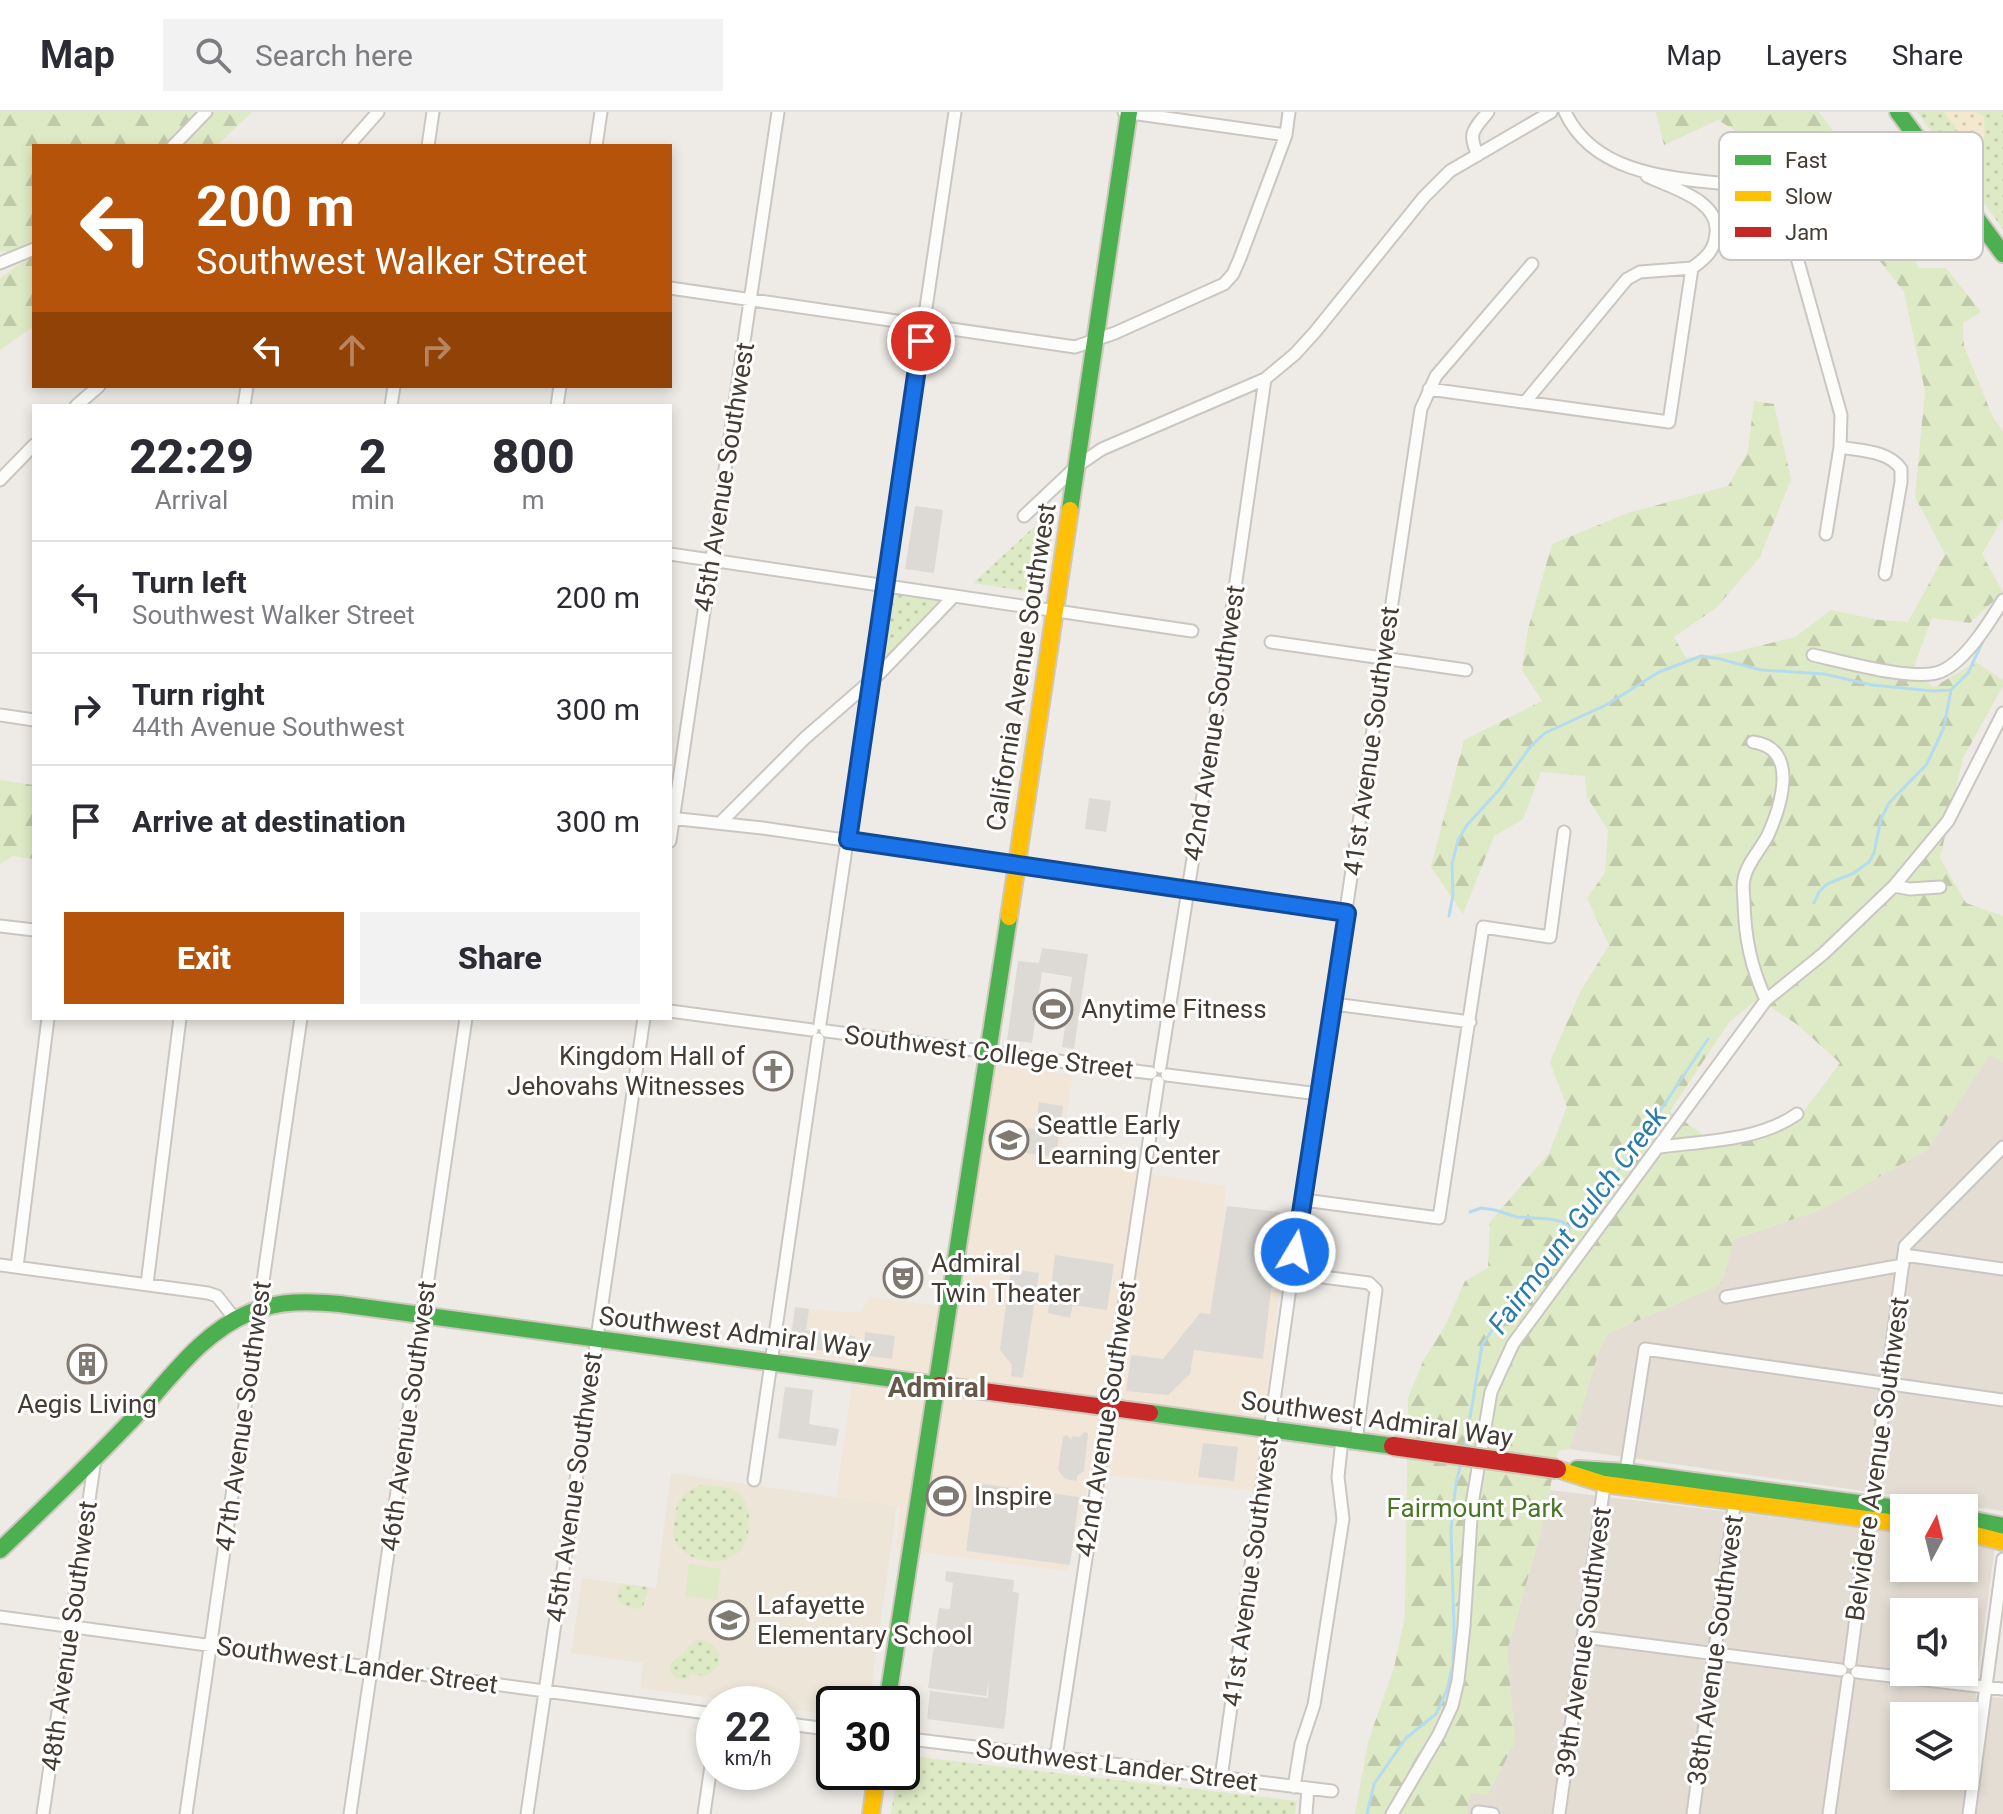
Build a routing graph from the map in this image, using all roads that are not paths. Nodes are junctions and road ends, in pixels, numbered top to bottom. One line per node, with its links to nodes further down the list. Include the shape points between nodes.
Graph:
1 (206, 112): 16 (street)
2 (378, 112): 17 (street)
3 (433, 112): 18 (street)
4 (601, 112): 19 (street)
5 (778, 112): 31 (street, 45th Avenue Southwest)
6 (955, 112): 32 (street)
7 (1121, 112): 8 (street)
8 (1129, 112): 15 (street); 33 (main road, California Avenue Southwest)
9 (1488, 112): 20 (street, via 1472,133)
10 (1551, 112): 20 (street)
11 (1565, 112): 21 (street, via 1585,142)
12 (1898, 112): 14 (main road)
13 (1291, 114): 15 (street)
14 (1913, 132)
15 (1286, 135): 33 (street, via 1240,258 1224,284)
16 (175, 144)
17 (350, 144)
18 (428, 144)
19 (596, 144)
20 (1478, 155): 34 (street, via 1450,171 1424,197 1315,332)
21 (1639, 172): 22 (street); 29 (street, via 1702,204 1715,217 1713,249)
22 (1719, 183)
23 (1983, 227): 25 (main road)
24 (32, 250): 27 (street)
25 (2003, 254)
26 (1798, 260): 40 (street, via 1841,415)
27 (0, 263)
28 (1532, 264): 36 (street, 41st Avenue Southwest)
29 (1692, 268): 37 (street, via 1640,272 1627,279); 37 (street, via 1669,422)
30 (672, 288): 31 (street)
31 (751, 299): 32 (street); 48 (street, 45th Avenue Southwest)
32 (923, 325): 33 (street, via 1075,347); 50 (street)
33 (1095, 341): 43 (main road, California Avenue Southwest)
34 (1265, 379): 43 (street, via 1102,449); 71 (street, 42nd Avenue Southwest)
35 (97, 388): 38 (street)
36 (1429, 389): 37 (street); 57 (street, 41st Avenue Southwest, via 1421,409)
37 (1526, 401)
38 (78, 404)
39 (32, 447): 41 (street)
40 (1840, 447): 46 (street); 49 (street, via 1874,453 1896,461 1901,469)
41 (20, 458): 42 (street); 44 (street)
42 (32, 460)
43 (1077, 466): 45 (street); 53 (main road, California Avenue Southwest)
44 (0, 480)
45 (1024, 516)
46 (1826, 534)
47 (672, 554): 48 (street)
48 (711, 560): 50 (street); 64 (street, 45th Avenue Southwest)
49 (1885, 574)
50 (885, 586): 51 (street); 59 (street)
51 (954, 596): 53 (street); 59 (street)
52 (2003, 600): 56 (street, via 1980,638 1944,671 1904,674)
53 (1054, 611): 54 (street); 68 (main road, California Avenue Southwest)
54 (1192, 631)
55 (1271, 642): 57 (street)
56 (1813, 655)
57 (1383, 659): 58 (street); 72 (street, 41st Avenue Southwest)
58 (1466, 670)
59 (871, 680): 65 (street); 67 (street)
60 (2003, 713): 69 (street, via 1948,821)
61 (0, 715): 62 (street)
62 (32, 720)
63 (1753, 742): 75 (street, via 1777,753 1783,773 1781,799 1743,887 1745,940)
64 (672, 818): 65 (street)
65 (721, 822): 67 (street)
66 (1564, 832): 83 (street, via 1550,937 1483,927)
67 (848, 840): 68 (street); 84 (street)
68 (1017, 865): 71 (street); 85 (main road, California Avenue Southwest)
69 (1894, 886): 70 (street); 75 (street)
70 (1940, 887)
71 (1189, 890): 72 (street); 86 (street, 42nd Avenue Southwest)
72 (1347, 913): 76 (street, 41st Avenue Southwest)
73 (0, 926): 74 (street)
74 (32, 930)
75 (1766, 1000): 89 (street)
76 (1334, 1004): 83 (street); 87 (street, 41st Avenue Southwest)
77 (672, 1011): 84 (street, Southwest College Street)
78 (48, 1020): 94 (street)
79 (180, 1020): 97 (street)
80 (301, 1020): 99 (street, 47th Avenue Southwest)
81 (466, 1020): 100 (street, 46th Avenue Southwest)
82 (644, 1020): 102 (street, 45th Avenue Southwest)
83 (1470, 1022): 91 (street, via 1439,1218)
84 (819, 1031): 85 (street, Southwest College Street); 103 (street)
85 (987, 1052): 86 (street, Southwest College Street); 105 (main road, California Avenue Southwest)
86 (1159, 1074): 87 (street, Southwest College Street); 107 (street, 42nd Avenue Southwest)
87 (1319, 1094): 91 (street, 41st Avenue Southwest)
88 (1797, 1114): 89 (street, via 1751,1134)
89 (1659, 1147): 152 (street, via 1500,1368 1472,1504 1452,1706)
90 (2003, 1147): 92 (street, via 1908,1241)
91 (1304, 1200): 96 (street, 41st Avenue Southwest)
92 (1903, 1260): 95 (street); 98 (street); 104 (street, Belvidere Avenue Southwest)
93 (0, 1265): 94 (street)
94 (17, 1267): 97 (street)
95 (2003, 1269)
96 (1292, 1273): 108 (street, 41st Avenue Southwest); 109 (street, via 1369,1283 1378,1296)
97 (147, 1284): 101 (street, via 217,1296)
98 (1726, 1297)
99 (258, 1309): 100 (main road, Southwest Admiral Way, via 308,1301); 101 (main road, Southwest Admiral Way); 127 (street, 47th Avenue Southwest)
100 (423, 1315): 102 (main road, Southwest Admiral Way); 129 (street, 46th Avenue Southwest)
101 (235, 1319): 110 (main road, Southwest Admiral Way, via 201,1347)
102 (595, 1340): 103 (main road, Southwest Admiral Way); 134 (street, 45th Avenue Southwest)
103 (771, 1362): 105 (main road, Southwest Admiral Way); 113 (street)
104 (1886, 1383): 106 (street); 112 (street, 39th Avenue Southwest, via 1645,1349); 116 (street, Belvidere Avenue Southwest)
105 (938, 1385): 107 (main road, Southwest Admiral Way); 131 (main road, California Avenue Southwest)
106 (2003, 1400)
107 (1108, 1408): 108 (main road, Southwest Admiral Way); 137 (street, 42nd Avenue Southwest)
108 (1270, 1430): 109 (main road, Southwest Admiral Way); 138 (street, 41st Avenue Southwest)
109 (1349, 1440): 111 (main road, Southwest Admiral Way, bridge); 139 (street, via 1338,1477 1343,1519 1314,1705)
110 (95, 1458): 122 (main road, Southwest Admiral Way); 125 (street, 48th Avenue Southwest)
111 (1605, 1477): 112 (main road, Southwest Admiral Way); 126 (street, 39th Avenue Southwest)
112 (1625, 1479): 114 (main road, Southwest Admiral Way)
113 (754, 1480)
114 (1736, 1494): 116 (main road, Southwest Admiral Way); 128 (street, 38th Avenue Southwest)
115 (1890, 1510): 116 (main road, Southwest Admiral Way)
116 (1869, 1512): 117 (main road, Southwest Admiral Way); 130 (street, Belvidere Avenue Southwest)
117 (1890, 1519)
118 (1978, 1521): 119 (main road)
119 (2003, 1526)
120 (1978, 1536): 121 (main road)
121 (2003, 1542)
122 (0, 1550)
123 (2003, 1559): 132 (street)
124 (3, 1617): 125 (street, Southwest Lander Street)
125 (71, 1626): 127 (street, Southwest Lander Street); 145 (street, 48th Avenue Southwest)
126 (1584, 1637): 128 (street); 154 (street, 39th Avenue Southwest)
127 (210, 1645): 129 (street, Southwest Lander Street); 146 (street, 47th Avenue Southwest)
128 (1714, 1653): 130 (street); 155 (street, 38th Avenue Southwest)
129 (371, 1668): 134 (street, Southwest Lander Street); 147 (street, 46th Avenue Southwest)
130 (1849, 1671): 132 (street); 156 (street, Belvidere Avenue Southwest)
131 (890, 1686)
132 (1985, 1686): 133 (street); 157 (street)
133 (2003, 1689)
134 (544, 1690): 135 (street, Southwest Lander Street); 148 (street, 45th Avenue Southwest)
135 (696, 1711)
136 (920, 1740): 137 (street, Southwest Lander Street)
137 (1056, 1757): 138 (street, Southwest Lander Street)
138 (1221, 1778): 139 (street, Southwest Lander Street)
139 (1294, 1787): 140 (street, Southwest Lander Street)
140 (1308, 1788): 143 (street, Southwest Lander Street); 151 (street)
141 (707, 1790): 149 (street)
142 (874, 1790): 150 (main road)
143 (1332, 1791)
144 (1478, 1812): 153 (street)
145 (43, 1814)
146 (186, 1814)
147 (350, 1814)
148 (527, 1814)
149 (704, 1814)
150 (871, 1814)
151 (1306, 1814)
152 (1392, 1814)
153 (1493, 1814)
154 (1559, 1814)
155 (1693, 1814)
156 (1829, 1814)
157 (1969, 1814)

